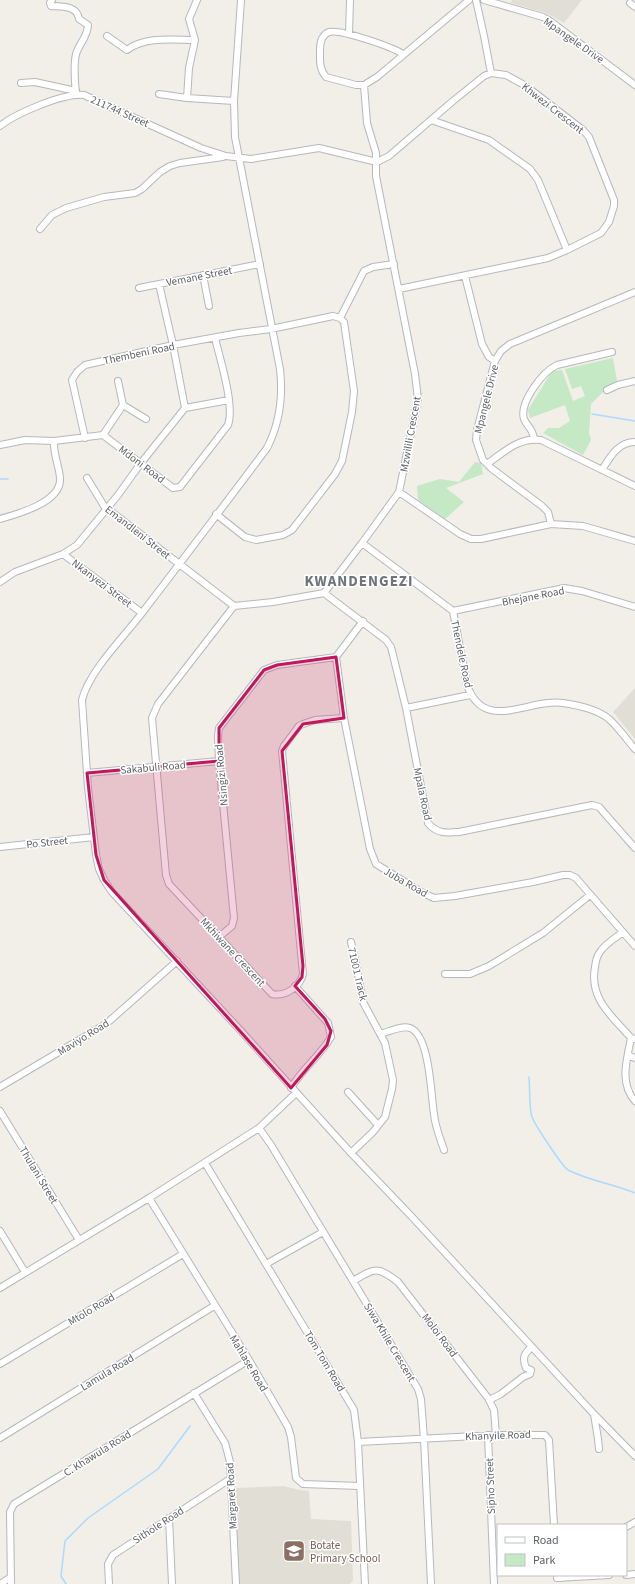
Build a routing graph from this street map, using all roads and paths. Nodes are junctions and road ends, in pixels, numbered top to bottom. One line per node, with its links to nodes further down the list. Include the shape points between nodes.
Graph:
1 (52, 0): 16 (street, via 51,6 74,10 78,13 79,19 88,25 76,54)
2 (197, 0): 10 (street, via 189,19)
3 (241, 0): 19 (street)
4 (350, 0): 8 (street)
5 (469, 0): 11 (street)
6 (476, 0): 12 (street)
7 (484, 0): 15 (street, Mpangele Drive, via 543,17)
8 (349, 34): 11 (street); 14 (street, via 329,32 324,36 320,43 320,68 326,77)
9 (107, 36): 10 (street, via 127,50 136,44 148,42)
10 (195, 40): 18 (street, via 189,68)
11 (403, 54): 14 (street)
12 (491, 73): 20 (street); 26 (street, Khwezi Crescent, via 506,75 526,86 589,137 613,196 614,206 609,222 601,233)
13 (21, 83): 16 (street, via 42,83)
14 (364, 85): 24 (street, via 367,123)
15 (635, 85)
16 (76, 92): 21 (street, 211744 Street, via 14,116); 22 (street, 211744 Street, via 200,148)
17 (159, 94): 18 (street)
18 (187, 98): 19 (street)
19 (234, 101): 23 (street)
20 (431, 120): 24 (street, via 389,156); 26 (street, via 489,140 530,169 538,180)
21 (0, 126)
22 (226, 156): 23 (street, 211744 Street); 25 (street, via 170,166 134,193 104,197 66,208 52,215)
23 (240, 159): 24 (street, via 319,148); 27 (street)
24 (377, 162): 28 (street, Mzwilili Crescent, via 376,176)
25 (40, 229)
26 (567, 250): 30 (street, Khwezi Crescent, via 548,258)
27 (260, 264): 29 (street, Vemane Street); 37 (street)
28 (394, 264): 33 (street, Mzwilili Crescent); 36 (street, via 364,271)
29 (203, 275): 31 (street, Vemane Street); 35 (street)
30 (465, 276): 33 (street, Khwezi Crescent); 41 (street, via 482,344 488,357)
31 (159, 284): 32 (street, Vemane Street); 39 (street)
32 (139, 288)
33 (399, 289): 60 (street, Mzwilili Crescent, via 418,399)
34 (635, 292): 41 (street, Mpangele Drive, via 510,344 501,351)
35 (209, 306)
36 (340, 318): 37 (street, Thembeni Road, via 333,316); 62 (street, via 344,322 354,391 345,449 338,468 296,526 283,535 251,539)
37 (271, 329): 38 (street, Thembeni Road); 62 (street, via 282,387 278,420 268,448)
38 (215, 338): 39 (street, Thembeni Road); 45 (street, Mdoni Road)
39 (173, 346): 47 (street); 50 (street, Thembeni Road, via 90,364 77,372 72,380)
40 (612, 352): 51 (street, via 557,364 538,380 524,408 526,423 533,431)
41 (495, 361): 56 (street, Mpangele Drive, via 476,430 478,449)
42 (118, 381): 46 (street)
43 (635, 381): 44 (street)
44 (607, 390)
45 (229, 400): 47 (street); 55 (street, Mdoni Road, via 228,425 180,487 173,488)
46 (123, 405): 48 (street); 49 (street)
47 (185, 408): 55 (street)
48 (146, 420)
49 (103, 435): 50 (street); 55 (street, Mdoni Road)
50 (85, 438): 52 (street)
51 (534, 439): 56 (street, via 508,448); 57 (street, via 549,442)
52 (54, 441): 54 (street, via 25,440); 63 (street, via 54,455 60,477 56,493 33,507)
53 (635, 442): 57 (street, via 624,444 615,450)
54 (0, 445)
55 (141, 463): 61 (street)
56 (487, 464): 64 (street, Mpangele Drive, via 542,506 548,512)
57 (602, 470): 59 (street)
58 (87, 478): 61 (street, Emandleni Street, via 96,496)
59 (635, 486)
60 (399, 492): 64 (street, via 471,539); 66 (street, Mzwilili Crescent)
61 (107, 509): 67 (street, via 78,545); 68 (street, Emandleni Street)
62 (216, 514): 68 (street)
63 (0, 519)
64 (551, 524): 65 (street, via 583,526)
65 (635, 541)
66 (362, 543): 70 (street, Mzwilili Crescent); 73 (street, Thendele Road)
67 (63, 554): 69 (street, via 15,572); 74 (street, Nkanyezi Street)
68 (179, 564): 71 (street); 74 (street)
69 (0, 582)
70 (324, 593): 71 (street); 75 (street, Mpala Road)
71 (234, 606): 82 (street, Mkhiwane Crescent, via 155,708 152,718)
72 (635, 608): 73 (street, Bhejane Road, via 564,588)
73 (453, 612): 77 (street, Thendele Road)
74 (142, 614): 83 (street, via 92,677 84,692 82,701)
75 (363, 621): 76 (street); 78 (street, Mpala Road, via 391,647)
76 (336, 657): 79 (street, Juba Road); 81 (street, Nsingizi Road, via 277,665 264,670 219,728)
77 (470, 695): 78 (street); 80 (street, Thendele Road, via 489,710 500,712 559,703 589,710 608,718)
78 (406, 708): 86 (street, Mpala Road, via 428,823 437,831 444,834 459,832 592,805 599,807)
79 (344, 718): 87 (street, Juba Road, via 370,849 376,864 434,898 563,875 576,878); 94 (street, via 315,720 299,726 282,751 302,966 302,977)
80 (635, 749)
81 (219, 761): 82 (street, Sakabuli Road); 89 (street, Nsingizi Road, via 234,918 232,926)
82 (157, 766): 83 (street, Sakabuli Road); 89 (street, Mkhiwane Crescent, via 169,884)
83 (87, 773): 84 (street)
84 (94, 837): 85 (street, Po Street); 92 (street, via 99,869 108,886)
85 (0, 846)
86 (635, 848)
87 (590, 894): 88 (street, Juba Road); 93 (street, via 543,933 489,966 470,974)
88 (623, 932): 91 (street, Juba Road); 96 (street, via 596,957 594,990 597,997)
89 (219, 938): 94 (street, Mkhiwane Crescent, via 272,994 281,995)
90 (351, 942): 95 (street, 71001 Track, via 363,1002)
91 (635, 946)
92 (177, 961): 99 (street, Maviyo Road, via 106,1024); 100 (street)
93 (445, 974)
94 (295, 986): 100 (street, via 328,1023 331,1037)
95 (380, 1034): 105 (street, 71001 Track, via 388,1052 393,1080 385,1117); 107 (street, via 405,1027 419,1035 429,1069 434,1115)
96 (633, 1039): 97 (street)
97 (628, 1055): 98 (street); 103 (street, via 625,1067 626,1086)
98 (635, 1058)
99 (0, 1087)
100 (291, 1088): 102 (street)
101 (348, 1092): 105 (street)
102 (296, 1093): 106 (street); 108 (street)
103 (635, 1101)
104 (0, 1110): 113 (street, Thulani Street)
105 (378, 1125): 108 (street, 71001 Track)
106 (259, 1128): 109 (street); 112 (street, Siwa Khile Crescent)
107 (444, 1150)
108 (351, 1153): 120 (street)
109 (205, 1163): 110 (street); 115 (street, Tom Tom Road)
110 (148, 1198): 113 (street); 114 (street, Mahlase Road)
111 (0, 1231): 116 (street)
112 (323, 1232): 115 (street); 117 (street, Siwa Khile Crescent)
113 (79, 1240): 116 (street)
114 (183, 1254): 119 (street, Mahlase Road); 122 (street, Mtolo Road)
115 (266, 1264): 130 (street, Tom Tom Road, via 351,1403 356,1417)
116 (25, 1272): 118 (street)
117 (353, 1281): 124 (street, Moloi Road, via 375,1270 387,1274 398,1282); 129 (street, Siwa Khile Crescent, via 418,1390)
118 (0, 1288)
119 (214, 1306): 121 (street, Mahlase Road); 128 (street, Lamula Road)
120 (532, 1347): 124 (street, via 525,1353 523,1362 526,1368 531,1370 530,1374); 125 (street)
121 (249, 1360): 123 (street, C. Khawula Road); 134 (street, Mahlase Road, via 290,1433 296,1478 299,1482 310,1485)
122 (0, 1364)
123 (194, 1393): 133 (street, Margaret Road, via 225,1443 230,1462); 140 (street, C. Khawula Road, via 12,1507)
124 (489, 1400): 127 (street, Moloi Road, via 495,1416)
125 (594, 1414): 131 (street); 132 (street)
126 (488, 1435): 127 (street, Khanyile Road); 129 (street, Khanyile Road); 137 (street, Sipho Street)
127 (496, 1435): 136 (street, Khanyile Road, via 541,1434 550,1440)
128 (0, 1438)
129 (424, 1439): 130 (street, Khanyile Road); 146 (street, Siwa Khile Crescent)
130 (358, 1442): 134 (street, Tom Tom Road)
131 (598, 1449)
132 (635, 1456)
133 (230, 1479): 135 (street, Sithole Road); 144 (street, Margaret Road)
134 (360, 1486): 145 (street, Tom Tom Road)
135 (169, 1518): 142 (street, Sithole Road, via 111,1557 108,1564); 143 (street)
136 (554, 1524)
137 (495, 1539): 147 (street, Sipho Street)
138 (596, 1576): 139 (street)
139 (557, 1579)
140 (11, 1581): 141 (street)
141 (0, 1584)
142 (109, 1584)
143 (172, 1584)
144 (236, 1584)
145 (365, 1584)
146 (431, 1584)
147 (494, 1584)

